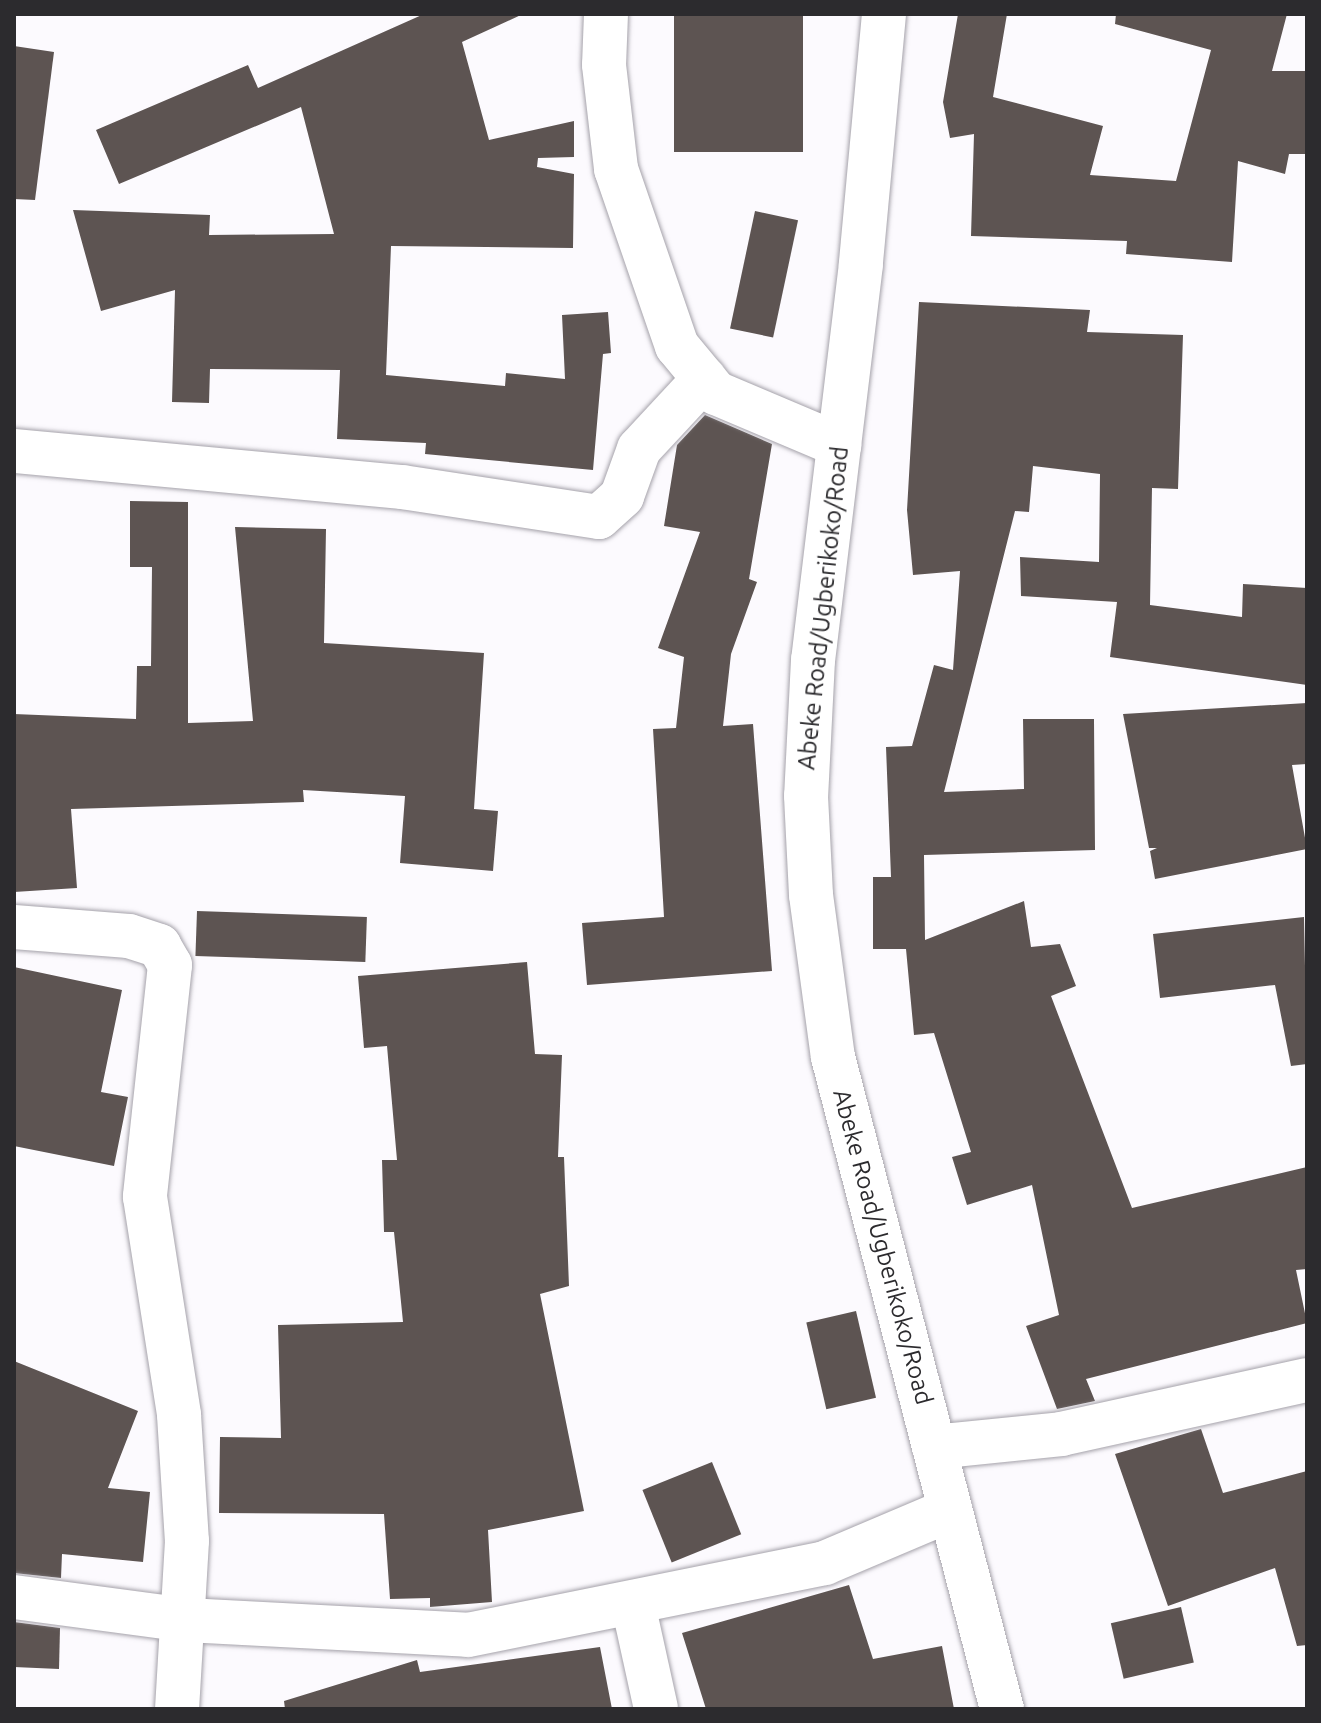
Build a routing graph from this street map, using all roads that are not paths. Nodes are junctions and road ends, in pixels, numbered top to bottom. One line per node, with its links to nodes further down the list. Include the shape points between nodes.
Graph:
1 (606, 14): 3 (street, via 604,65 616,169 677,346)
2 (884, 14): 4 (street, Abeke Road/Ugberikoko/Road)
3 (704, 379): 4 (street, via 716,393); 5 (street, via 639,449 622,496 599,517 402,487)
4 (839, 445): 8 (street, Abeke Road/Ugberikoko/Road, via 813,660 806,796 811,895 833,1057)
5 (14, 451)
6 (14, 927): 12 (street, via 129,936 159,946 170,965 145,1197 179,1415)
7 (1307, 1380): 8 (street, via 1061,1434)
8 (934, 1447): 9 (street, Abeke Road/Ugberikoko/Road)
9 (950, 1510): 11 (street, via 825,1563); 15 (street, Abeke Road/Ugberikoko/Road)
10 (14, 1597): 12 (street)
11 (633, 1604): 12 (street, via 468,1635); 14 (street)
12 (186, 1620): 13 (street)
13 (177, 1709)
14 (656, 1709)
15 (1002, 1709)

